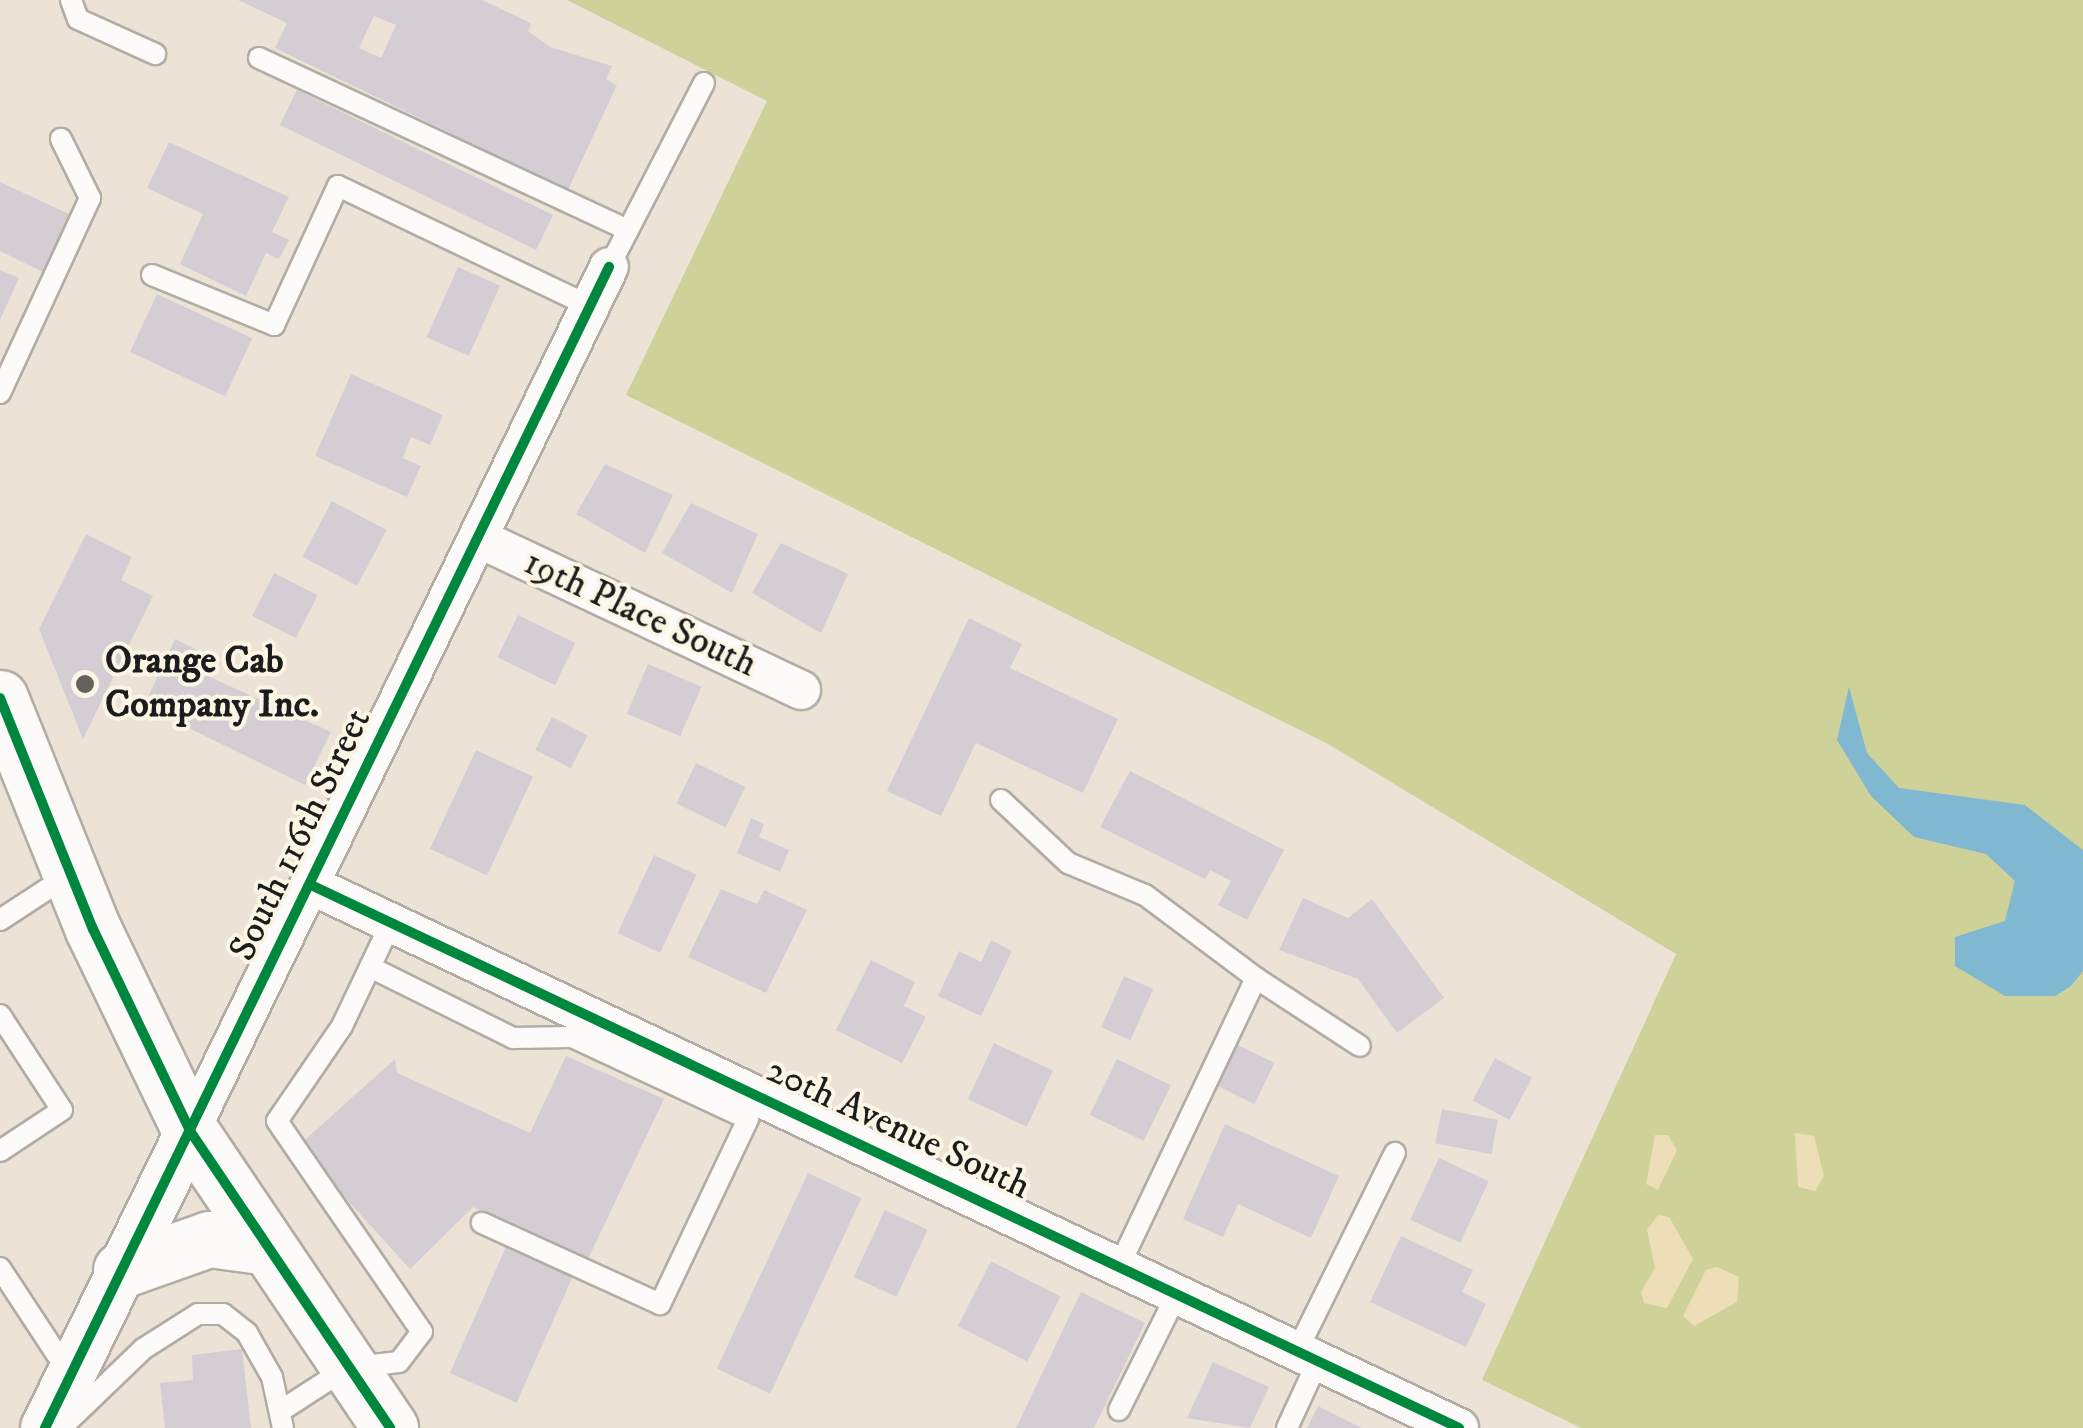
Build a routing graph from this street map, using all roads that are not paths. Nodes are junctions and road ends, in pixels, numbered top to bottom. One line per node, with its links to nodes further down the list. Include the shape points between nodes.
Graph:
1 (71, 0): 2 (lane, via 78,18)
2 (155, 54)
3 (259, 58): 6 (lane)
4 (704, 83): 6 (lane)
5 (62, 139): 10 (lane, via 90,198)
6 (628, 230): 7 (lane)
7 (609, 267): 9 (street, South 116th Street)
8 (152, 276): 9 (lane, via 274,326 338,186)
9 (590, 306): 11 (street, South 116th Street)
10 (0, 393)
11 (478, 538): 12 (street, 19th Place South); 16 (street, South 116th Street)
12 (801, 690)
13 (3, 714): 15 (main road)
14 (1001, 800): 20 (lane, via 1068,862 1145,894)
15 (71, 874): 17 (lane); 23 (main road)
16 (311, 885): 18 (street, 20th Avenue South); 23 (street, South 116th Street)
17 (0, 920)
18 (390, 922): 19 (lane); 28 (street, 20th Avenue South)
19 (370, 968): 26 (lane, via 513,1038 572,1037 748,1120 660,1304); 33 (lane, via 277,1120 422,1332 399,1362)
20 (1256, 978): 22 (lane); 28 (lane)
21 (0, 1015): 24 (lane, via 62,1110)
22 (1360, 1046)
23 (190, 1131): 27 (main road); 30 (street, South 116th Street)
24 (0, 1151)
25 (1395, 1153): 32 (lane)
26 (482, 1223)
27 (260, 1246): 30 (main road, via 209,1239); 33 (main road)
28 (1118, 1267): 31 (street, 20th Avenue South)
29 (0, 1268): 34 (lane)
30 (122, 1270): 34 (street, South 116th Street)
31 (1176, 1294): 32 (street, 20th Avenue South); 35 (lane)
32 (1307, 1356): 40 (lane); 41 (street, 20th Avenue South)
33 (347, 1368): 36 (lane); 39 (main road)
34 (69, 1373): 37 (street, South 116th Street)
35 (1119, 1410)
36 (283, 1419): 38 (lane, via 247,1333 223,1314 198,1314 143,1349)
37 (45, 1428)
38 (62, 1428)
39 (390, 1428)
40 (1287, 1428)
41 (1459, 1428)

